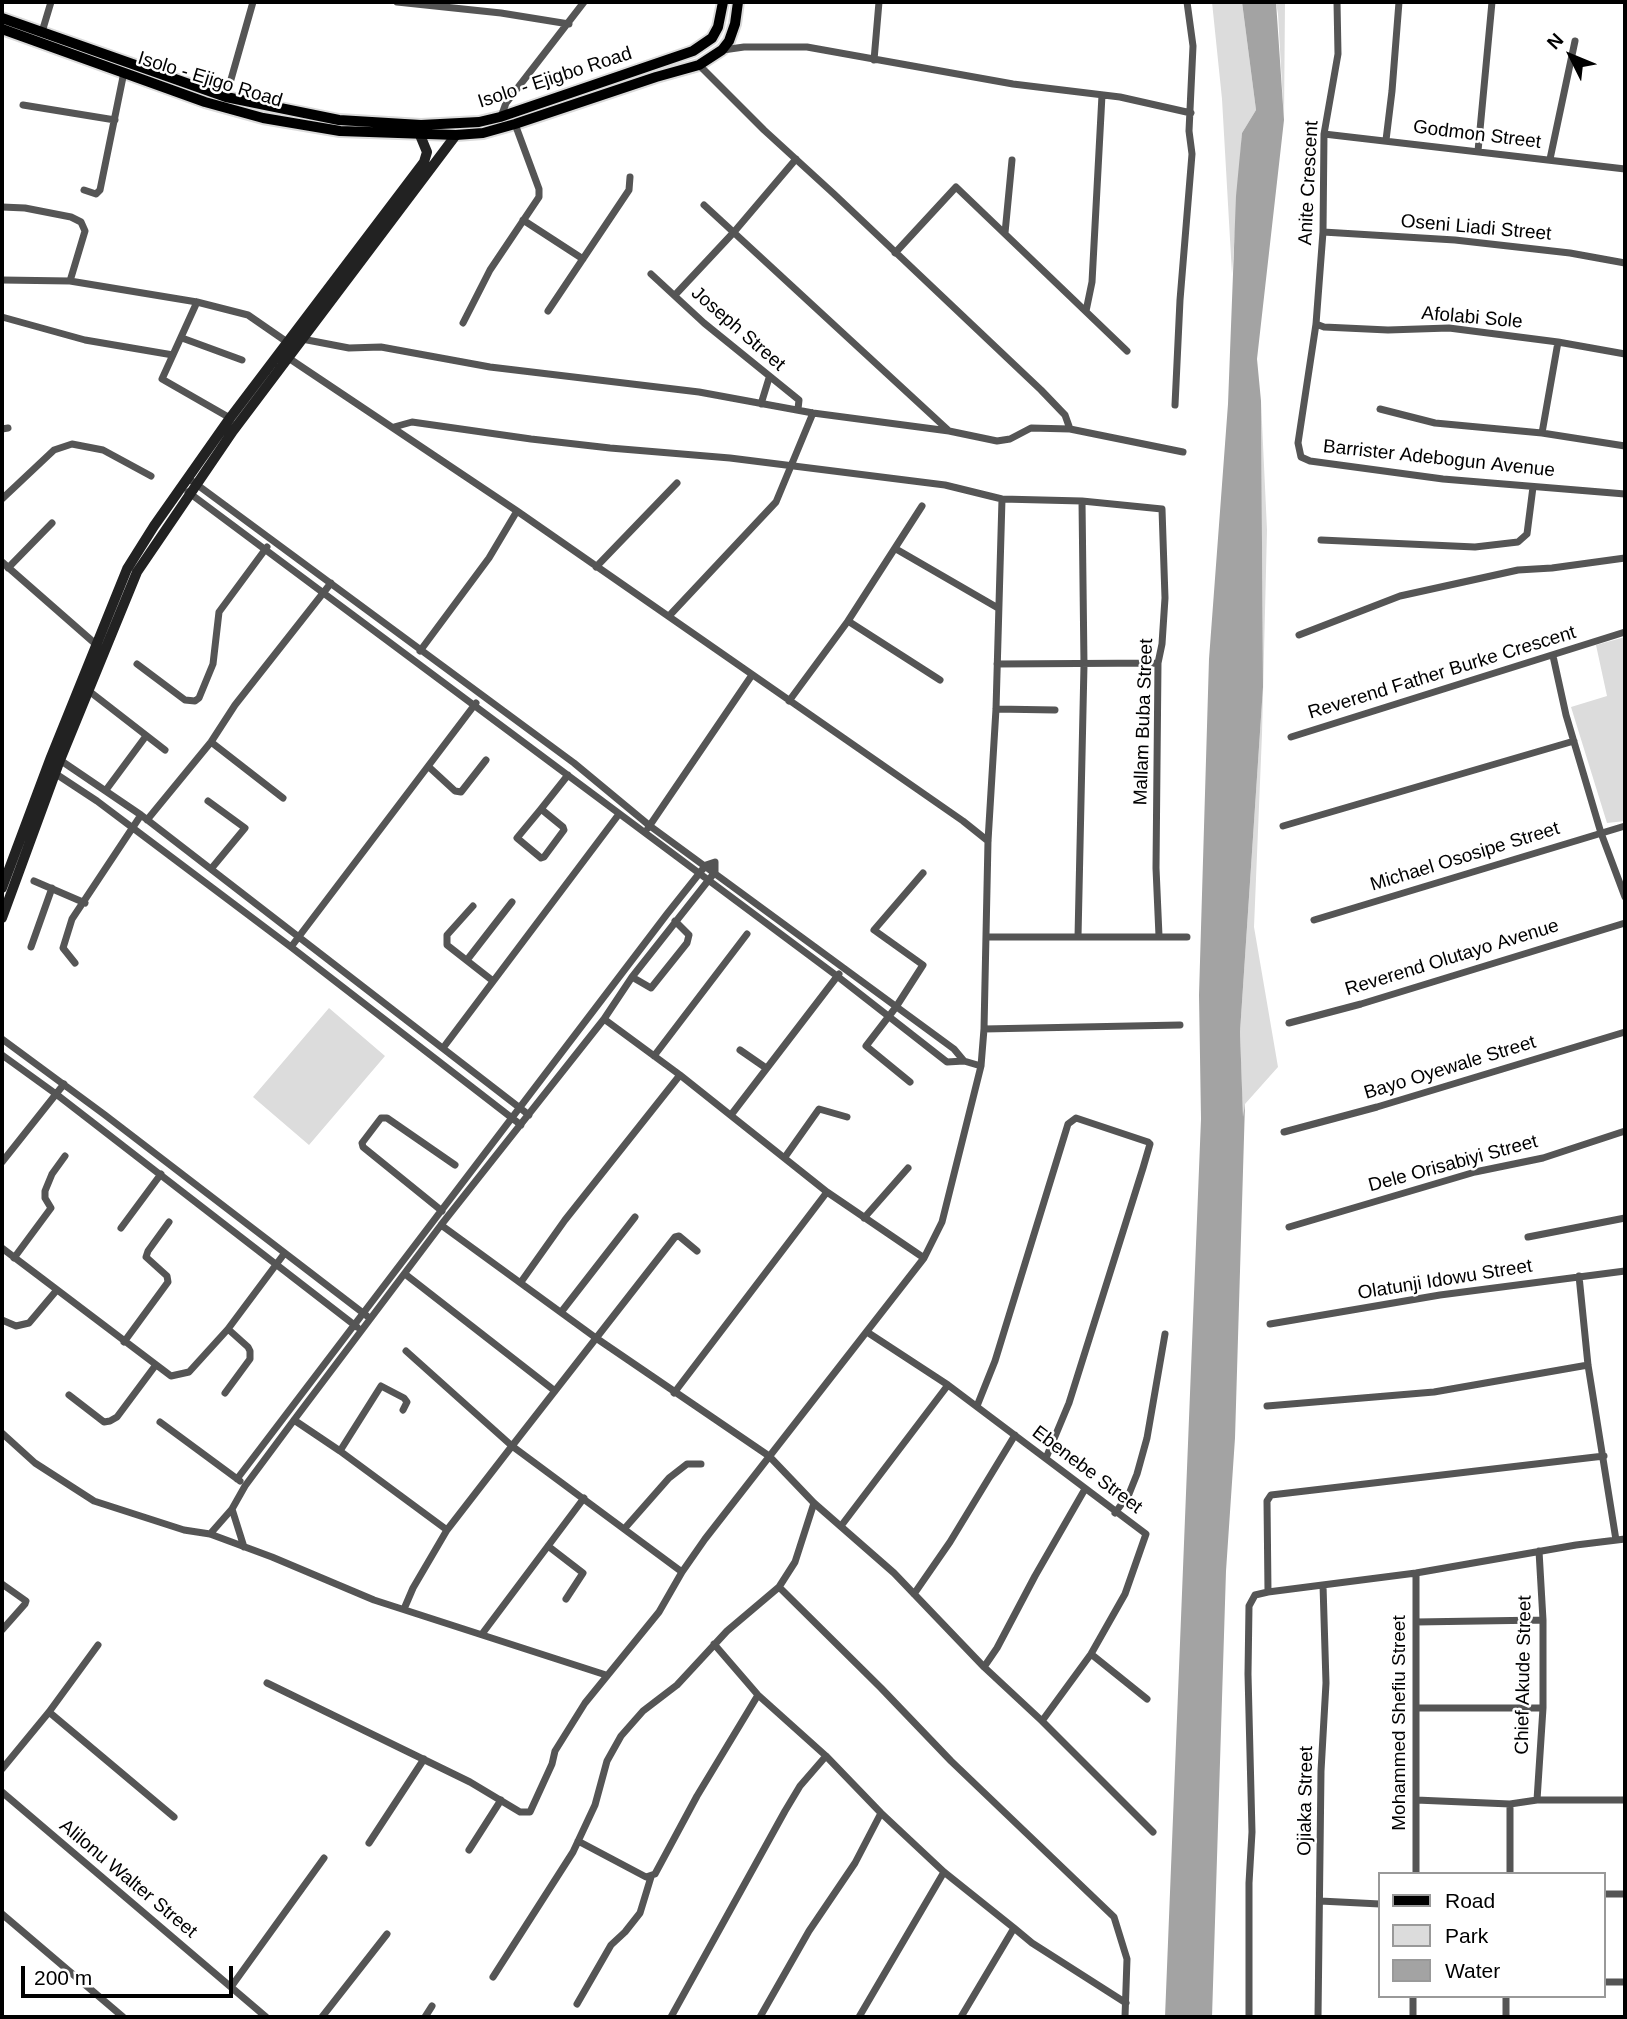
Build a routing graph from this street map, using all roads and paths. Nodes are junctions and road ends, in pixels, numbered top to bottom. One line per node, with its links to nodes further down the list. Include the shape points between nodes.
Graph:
1 (51, 2): 15 (street)
2 (253, 2): 22 (street)
3 (397, 2): 13 (street)
4 (584, 2): 13 (street)
5 (723, 2): 25 (main road, Isolo - Ejigbo Road, via 712,38 693,51)
6 (738, 2): 17 (main road, via 733,32)
7 (879, 2): 18 (street)
8 (1186, 2): 24 (street, via 1193,46)
9 (1337, 2): 28 (street, Anite Crescent, via 1338,54)
10 (1399, 2): 31 (street)
11 (1492, 2): 32 (street)
12 (2, 18): 15 (main road, Isolo - Ejigbo Road)
13 (569, 24): 25 (street, via 506,103)
14 (2, 29): 20 (main road, Isolo - Ejigo Road)
15 (42, 32): 22 (main road, Isolo - Ejigbo Road)
16 (1575, 41): 34 (street)
17 (722, 50): 18 (street, via 807,47); 19 (main road, Isolo - Ejigbo Road)
18 (874, 60): 21 (street)
19 (699, 65): 27 (main road, Isolo - Ejigbo Road); 33 (street)
20 (124, 72): 26 (street); 29 (main road, Isolo - Ejigo Road, via 263,118 340,131)
21 (1102, 95): 24 (street); 54 (street, via 1093,282)
22 (226, 97): 25 (main road, Isolo - Ejigbo Road, via 353,122 450,125)
23 (23, 105): 26 (street)
24 (1191, 113): 69 (street)
25 (500, 117)
26 (115, 120): 38 (street, via 100,190 96,194)
27 (515, 124): 30 (main road, Isolo - Ejigbo Road); 41 (street, via 540,197)
28 (1324, 134): 31 (street, Godmon Street); 43 (street, Anite Crescent)
29 (420, 135): 30 (main road, Isolo - Ejigo Road); 60 (main road, via 427,152 424,162)
30 (456, 135): 59 (main road)
31 (1386, 140): 32 (street, Godmon Street)
32 (1478, 151): 34 (street, Godmon Street)
33 (796, 159): 42 (street); 45 (street)
34 (1550, 159): 36 (street, Godmon Street)
35 (1012, 160): 44 (street)
36 (1625, 169)
37 (630, 177): 46 (street, via 629,190)
38 (84, 190)
39 (704, 205): 42 (street)
40 (2, 207): 50 (street, via 81,222 85,230)
41 (523, 220): 46 (street); 56 (street)
42 (734, 232): 51 (street); 76 (street)
43 (1323, 232): 47 (street, Oseni Liadi Street, via 1455,240); 57 (street, Anite Crescent)
44 (1005, 233): 45 (street, via 956,187); 54 (street)
45 (895, 253): 75 (street, via 1058,406)
46 (583, 259): 53 (street)
47 (1625, 263)
48 (651, 274): 51 (street, Joseph Street)
49 (2, 280): 50 (street)
50 (70, 281): 52 (street)
51 (675, 295): 67 (street, Joseph Street)
52 (197, 302): 58 (street); 60 (street, via 248,315)
53 (548, 311)
54 (1086, 311): 62 (street)
55 (2, 317): 64 (street, via 85,340)
56 (463, 323)
57 (1316, 324): 61 (street, Afolabi Sole, via 1388,330 1449,328); 84 (street, Barrister Adebogun Avenue, via 1297,443 1301,457 1443,479)
58 (182, 338): 64 (street); 66 (street)
59 (302, 339): 65 (main road); 68 (street)
60 (287, 342): 73 (main road)
61 (1559, 342): 63 (street, Afolabi Sole); 77 (street)
62 (1126, 351)
63 (1625, 354)
64 (173, 355): 73 (street, via 162,379)
65 (287, 357): 74 (street); 83 (main road)
66 (242, 360)
67 (769, 378): 68 (street); 70 (street, Joseph Street, via 799,400)
68 (761, 404): 70 (street)
69 (1175, 405)
70 (798, 408): 72 (street)
71 (1380, 409): 77 (street, via 1435,423)
72 (813, 413): 76 (street); 80 (street)
73 (230, 418): 83 (main road)
74 (394, 427): 80 (street, via 412,422 544,441); 90 (street)
75 (1070, 429): 76 (street, via 1031,428 998,441); 79 (street)
76 (949, 431)
77 (1542, 433): 78 (street)
78 (1625, 446)
79 (1183, 452)
80 (792, 466): 87 (street, via 945,485); 102 (street, via 776,502)
81 (151, 476): 86 (street, via 103,450 72,444 54,450)
82 (677, 483): 98 (street)
83 (189, 486): 92 (street); 94 (street); 106 (main road, via 154,526 127,569 110,606)
84 (1533, 487): 85 (street, Barrister Adebogun Avenue); 93 (street, via 1527,534 1518,542 1475,547)
85 (1625, 494)
86 (2, 499)
87 (1002, 499): 88 (street); 101 (street)
88 (1082, 501): 109 (street, Mallam Buba Street, via 1162,509 1165,598); 112 (street)
89 (922, 506): 95 (street)
90 (517, 511): 98 (street); 107 (street, via 489,558)
91 (52, 523): 97 (street)
92 (272, 540): 94 (street); 99 (street)
93 (1321, 540)
94 (266, 549): 100 (street); 110 (street, via 219,612 212,668 199,698 185,700)
95 (896, 549): 101 (street); 103 (street)
96 (1625, 558): 105 (street, via 1518,570 1400,596)
97 (5, 565): 106 (street)
98 (596, 567): 102 (street)
99 (331, 583): 100 (street); 107 (street)
100 (324, 593): 118 (street); 124 (street)
101 (998, 608): 111 (street)
102 (669, 616): 113 (street)
103 (848, 621): 114 (street); 117 (street)
104 (1625, 632): 108 (street, Reverend Father Burke Crescent)
105 (1299, 635)
106 (101, 649): 115 (main road); 151 (main road, via 51,757)
107 (420, 651): 116 (street)
108 (1552, 656): 122 (street, Reverend Father Burke Crescent); 123 (street)
109 (1158, 663): 112 (street); 162 (street, Mallam Buba Street)
110 (137, 664)
111 (997, 664): 112 (street); 119 (street)
112 (1084, 665): 164 (street)
113 (752, 675): 117 (street); 137 (street)
114 (940, 680)
115 (89, 691): 121 (street); 126 (main road)
116 (480, 696): 118 (street); 137 (street, via 574,763)
117 (789, 701): 143 (street)
118 (474, 705): 128 (street); 130 (street)
119 (996, 709): 120 (street); 143 (street)
120 (1055, 710)
121 (146, 736): 125 (street); 131 (street)
122 (1291, 737)
123 (1574, 741): 138 (street); 141 (street)
124 (211, 742): 132 (street); 136 (street)
125 (165, 750)
126 (60, 760): 129 (main road); 131 (street)
127 (486, 760): 128 (street, via 461,792)
128 (429, 767): 166 (street)
129 (56, 774): 140 (street); 157 (main road)
130 (568, 775): 134 (street); 135 (street)
131 (106, 790): 136 (street)
132 (282, 798)
133 (208, 801): 145 (street, via 245,828)
134 (541, 809): 134 (street, via 517,838 541,858 564,830)
135 (619, 814): 142 (street); 174 (street)
136 (144, 818): 140 (street); 145 (street)
137 (650, 826): 142 (street); 144 (street)
138 (1283, 826)
139 (1625, 826): 141 (street, Michael Ososipe Street)
140 (132, 828): 154 (street); 168 (street)
141 (1601, 832): 153 (street); 158 (street, Michael Ososipe Street)
142 (645, 833): 148 (street)
143 (988, 841): 163 (street)
144 (706, 865): 146 (street); 148 (street)
145 (211, 869): 166 (street)
146 (715, 872): 149 (street); 171 (street)
147 (923, 873): 175 (street, via 874,930 923,965)
148 (700, 874): 149 (street); 194 (street)
149 (709, 880): 159 (street); 172 (street)
150 (34, 881): 152 (street)
151 (2, 888)
152 (52, 888): 154 (street); 167 (street)
153 (1625, 897)
154 (85, 902): 170 (street, via 72,919 63,947)
155 (512, 902): 169 (street)
156 (472, 906): 169 (street, via 446,940)
157 (2, 918)
158 (1314, 920)
159 (675, 921): 173 (street); 173 (street, via 689,935 687,943 651,988)
160 (1625, 923): 178 (street, Reverend Olutayo Avenue)
161 (747, 934): 186 (street)
162 (1159, 936): 164 (street); 165 (street)
163 (986, 937): 164 (street); 180 (street)
164 (1078, 937)
165 (1187, 937)
166 (299, 938): 168 (street); 183 (street)
167 (31, 947)
168 (291, 947): 197 (street)
169 (467, 961): 174 (street)
170 (75, 962)
171 (843, 967): 172 (street); 175 (street)
172 (837, 976): 176 (street); 189 (street)
173 (632, 977): 177 (street)
174 (493, 981): 183 (street)
175 (896, 1007): 176 (street); 187 (street, via 954,1049)
176 (888, 1018): 187 (street, via 947,1062); 191 (street, via 866,1046)
177 (604, 1019): 186 (street); 195 (street)
178 (1289, 1023)
179 (1180, 1025): 180 (street)
180 (984, 1029): 188 (street)
181 (1625, 1032): 201 (street, Bayo Oyewale Street)
182 (2, 1039): 192 (street)
183 (443, 1048): 194 (street)
184 (740, 1050): 189 (street)
185 (2, 1055): 193 (street)
186 (654, 1056): 190 (street)
187 (964, 1062): 188 (street)
188 (981, 1066): 223 (street, via 942,1222)
189 (766, 1069): 196 (street)
190 (680, 1075): 196 (street); 228 (street)
191 (910, 1082)
192 (64, 1084): 193 (street); 221 (street)
193 (56, 1094): 204 (street); 207 (street)
194 (519, 1107): 195 (street); 197 (street)
195 (529, 1115): 199 (street)
196 (731, 1115): 203 (street)
197 (511, 1117): 199 (street); 209 (street)
198 (847, 1117): 203 (street, via 819,1109)
199 (521, 1125): 210 (street)
200 (1625, 1131): 216 (street, Dele Orisabiyi Street)
201 (1284, 1132)
202 (65, 1156): 222 (street, via 45,1191 51,1208)
203 (785, 1157): 208 (street)
204 (2, 1162)
205 (455, 1165): 209 (street, via 387,1118 381,1118 362,1143)
206 (908, 1168): 212 (street)
207 (161, 1174): 217 (street); 224 (street)
208 (827, 1192): 212 (street); 246 (street)
209 (441, 1210): 210 (street); 231 (street)
210 (448, 1216): 215 (street)
211 (635, 1217): 230 (street)
212 (864, 1218): 223 (street)
213 (1625, 1218): 218 (street)
214 (169, 1222): 239 (street, via 146,1257 168,1282)
215 (441, 1225): 226 (street); 228 (street)
216 (1289, 1227)
217 (121, 1228)
218 (1528, 1237)
219 (2, 1248): 222 (street)
220 (697, 1251): 238 (street, via 676,1237)
221 (284, 1254): 224 (street); 231 (street)
222 (14, 1258): 229 (street)
223 (924, 1258): 236 (street)
224 (276, 1264): 234 (street); 235 (street)
225 (1625, 1270): 227 (street, Olatunji Idowu Street)
226 (405, 1274): 231 (street); 244 (street)
227 (1579, 1276): 233 (street, Olatunji Idowu Street); 241 (street)
228 (521, 1282): 230 (street)
229 (56, 1291): 232 (street, via 29,1323 16,1326); 239 (street)
230 (562, 1311): 238 (street)
231 (367, 1316): 234 (street)
232 (2, 1320)
233 (1270, 1324)
234 (359, 1328): 251 (street); 261 (street)
235 (228, 1329): 242 (street, via 188,1372 171,1376); 245 (street, via 248,1347 250,1359)
236 (867, 1332): 243 (street, Ebenebe Street); 257 (street)
237 (1165, 1334): 267 (street, via 1137,1474)
238 (596, 1338): 244 (street); 246 (street)
239 (124, 1342): 242 (street)
240 (405, 1351): 255 (street)
241 (1588, 1364): 249 (street, via 1434,1391); 258 (street)
242 (155, 1366): 247 (street, via 110,1421 104,1422)
243 (948, 1385): 248 (street, Ebenebe Street); 268 (street)
244 (555, 1391): 255 (street)
245 (225, 1393)
246 (674, 1393): 257 (street)
247 (69, 1395)
248 (977, 1406): 254 (street, Ebenebe Street); 259 (street, via 1068,1124 1076,1118 1148,1142 1069,1403)
249 (1267, 1406)
250 (403, 1410): 256 (street, via 404,1398 381,1386)
251 (294, 1420): 256 (street); 262 (street)
252 (160, 1422): 261 (street)
253 (2, 1433): 271 (street, via 35,1462 94,1501)
254 (1015, 1435): 259 (street, Ebenebe Street); 283 (street)
255 (512, 1446): 264 (street); 270 (street)
256 (340, 1451): 270 (street)
257 (769, 1456): 265 (street); 277 (street)
258 (1604, 1456): 273 (street); 282 (street, via 1267,1497)
259 (1045, 1458): 263 (street, Ebenebe Street)
260 (701, 1464): 269 (street, via 687,1464 669,1478)
261 (237, 1479): 262 (street)
262 (245, 1486): 266 (street)
263 (1084, 1489): 267 (street, Ebenebe Street); 293 (street)
264 (584, 1498): 269 (street); 275 (street)
265 (814, 1503): 268 (street); 281 (street, via 795,1562)
266 (232, 1509): 271 (street); 274 (street)
267 (1115, 1513): 292 (street, Ebenebe Street, via 1146,1534 1125,1594)
268 (841, 1526): 283 (street)
269 (625, 1528): 277 (street)
270 (447, 1531): 285 (street)
271 (210, 1534): 274 (street)
272 (1625, 1539): 273 (street)
273 (1616, 1540): 276 (street)
274 (244, 1546): 285 (street)
275 (548, 1546): 284 (street, via 583,1573); 289 (street)
276 (1539, 1551): 278 (street); 286 (street, Chief Akude Street)
277 (682, 1572): 294 (street, via 659,1612)
278 (1416, 1573): 280 (street); 287 (street, Mohammed Shefiu Street)
279 (2, 1584): 288 (street, via 26,1601)
280 (1323, 1585): 282 (street); 324 (street, Ojiaka Street, via 1326,1683)
281 (779, 1587): 290 (street); 335 (street, via 1114,1917 1127,1959)
282 (1268, 1592): 347 (street, via 1255,1595 1250,1602)
283 (914, 1594): 293 (street)
284 (566, 1599)
285 (404, 1609): 289 (street)
286 (1544, 1620): 287 (street); 299 (street, Chief Akude Street)
287 (1416, 1622): 298 (street, Mohammed Shefiu Street)
288 (2, 1630)
289 (482, 1634): 294 (street)
290 (714, 1644): 296 (street); 314 (street, via 621,1736)
291 (98, 1645): 300 (street)
292 (1091, 1654): 297 (street); 301 (street, Ebenebe Street)
293 (984, 1667): 301 (street)
294 (606, 1675): 306 (street, via 555,1751 530,1812 524,1814)
295 (267, 1683): 303 (street)
296 (758, 1695): 302 (street); 321 (street)
297 (1147, 1699)
298 (1417, 1708): 299 (street); 307 (street, Mohammed Shefiu Street)
299 (1543, 1708): 308 (street, Chief Akude Street)
300 (48, 1712): 304 (street); 312 (street)
301 (1042, 1721): 313 (street)
302 (825, 1756): 311 (street); 342 (street, via 800,1786)
303 (424, 1759): 306 (street); 315 (street)
304 (2, 1769)
305 (2, 1792): 332 (street, Alilonu Walter Street)
306 (501, 1800): 316 (street)
307 (1416, 1800): 310 (street); 319 (street, Mohammed Shefiu Street)
308 (1537, 1800): 309 (street); 310 (street)
309 (1625, 1800)
310 (1510, 1804): 320 (street)
311 (881, 1813): 318 (street); 343 (street)
312 (174, 1817)
313 (1153, 1832)
314 (578, 1841): 321 (street); 329 (street)
315 (369, 1843)
316 (469, 1850)
317 (324, 1858): 332 (street)
318 (944, 1872): 327 (street); 344 (street)
319 (1416, 1872)
320 (1510, 1872)
321 (651, 1877): 336 (street, via 639,1913 611,1945)
322 (1606, 1894): 323 (street)
323 (1625, 1894)
324 (1320, 1901): 325 (street); 348 (street, Ojiaka Street)
325 (1378, 1904)
326 (2, 1914): 338 (street)
327 (1014, 1928): 335 (street); 345 (street)
328 (387, 1934): 340 (street)
329 (494, 1977)
330 (1606, 1982): 331 (street)
331 (1625, 1982)
332 (231, 1987): 339 (street, Alilonu Walter Street)
333 (1413, 1998): 349 (street)
334 (1506, 1998): 350 (street)
335 (1126, 2003): 346 (street)
336 (577, 2004)
337 (432, 2006): 341 (street)
338 (123, 2017)
339 (265, 2017)
340 (322, 2017)
341 (425, 2017)
342 (671, 2017)
343 (760, 2017)
344 (859, 2017)
345 (961, 2017)
346 (1125, 2017)
347 (1249, 2017)
348 (1318, 2017)
349 (1413, 2017)
350 (1506, 2017)

